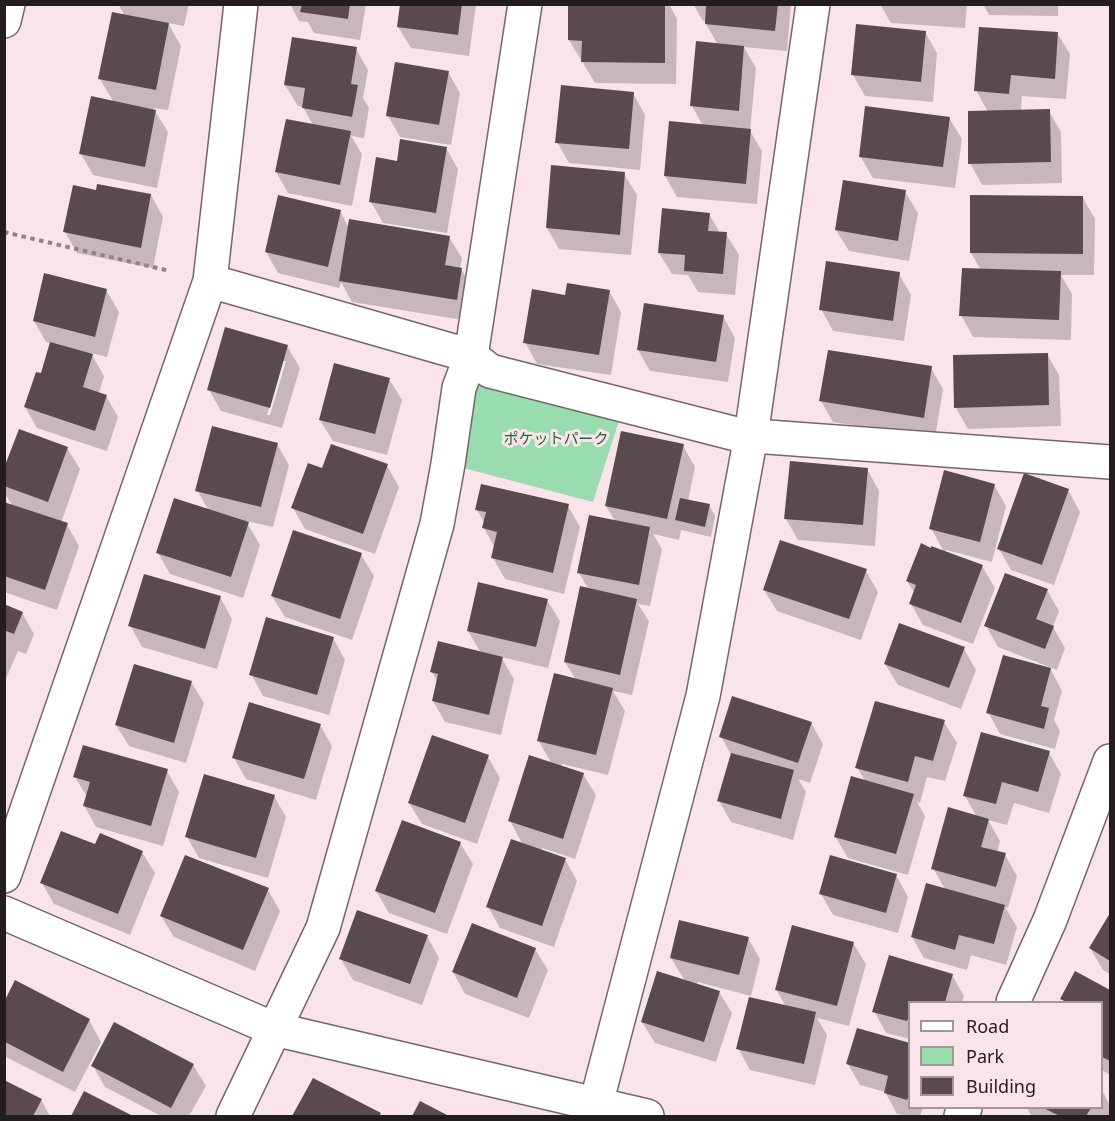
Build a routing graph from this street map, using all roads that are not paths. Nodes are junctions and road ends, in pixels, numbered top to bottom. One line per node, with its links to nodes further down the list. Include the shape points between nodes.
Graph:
1 (8, 4): 5 (street)
2 (241, 4): 6 (street)
3 (525, 4): 7 (street)
4 (813, 4): 8 (street)
5 (4, 21)
6 (210, 281): 7 (street); 13 (street)
7 (471, 356): 8 (street, via 490,371); 16 (street, via 459,388 437,524 323,928)
8 (751, 436): 11 (street); 17 (street, via 703,696)
9 (1110, 438): 10 (street)
10 (1110, 444)
11 (1110, 462)
12 (1110, 761): 15 (street, via 1050,920)
13 (4, 876)
14 (4, 913): 16 (street)
15 (1013, 1001)
16 (274, 1029): 17 (street); 18 (street)
17 (593, 1110): 19 (street)
18 (233, 1116)
19 (647, 1116)

